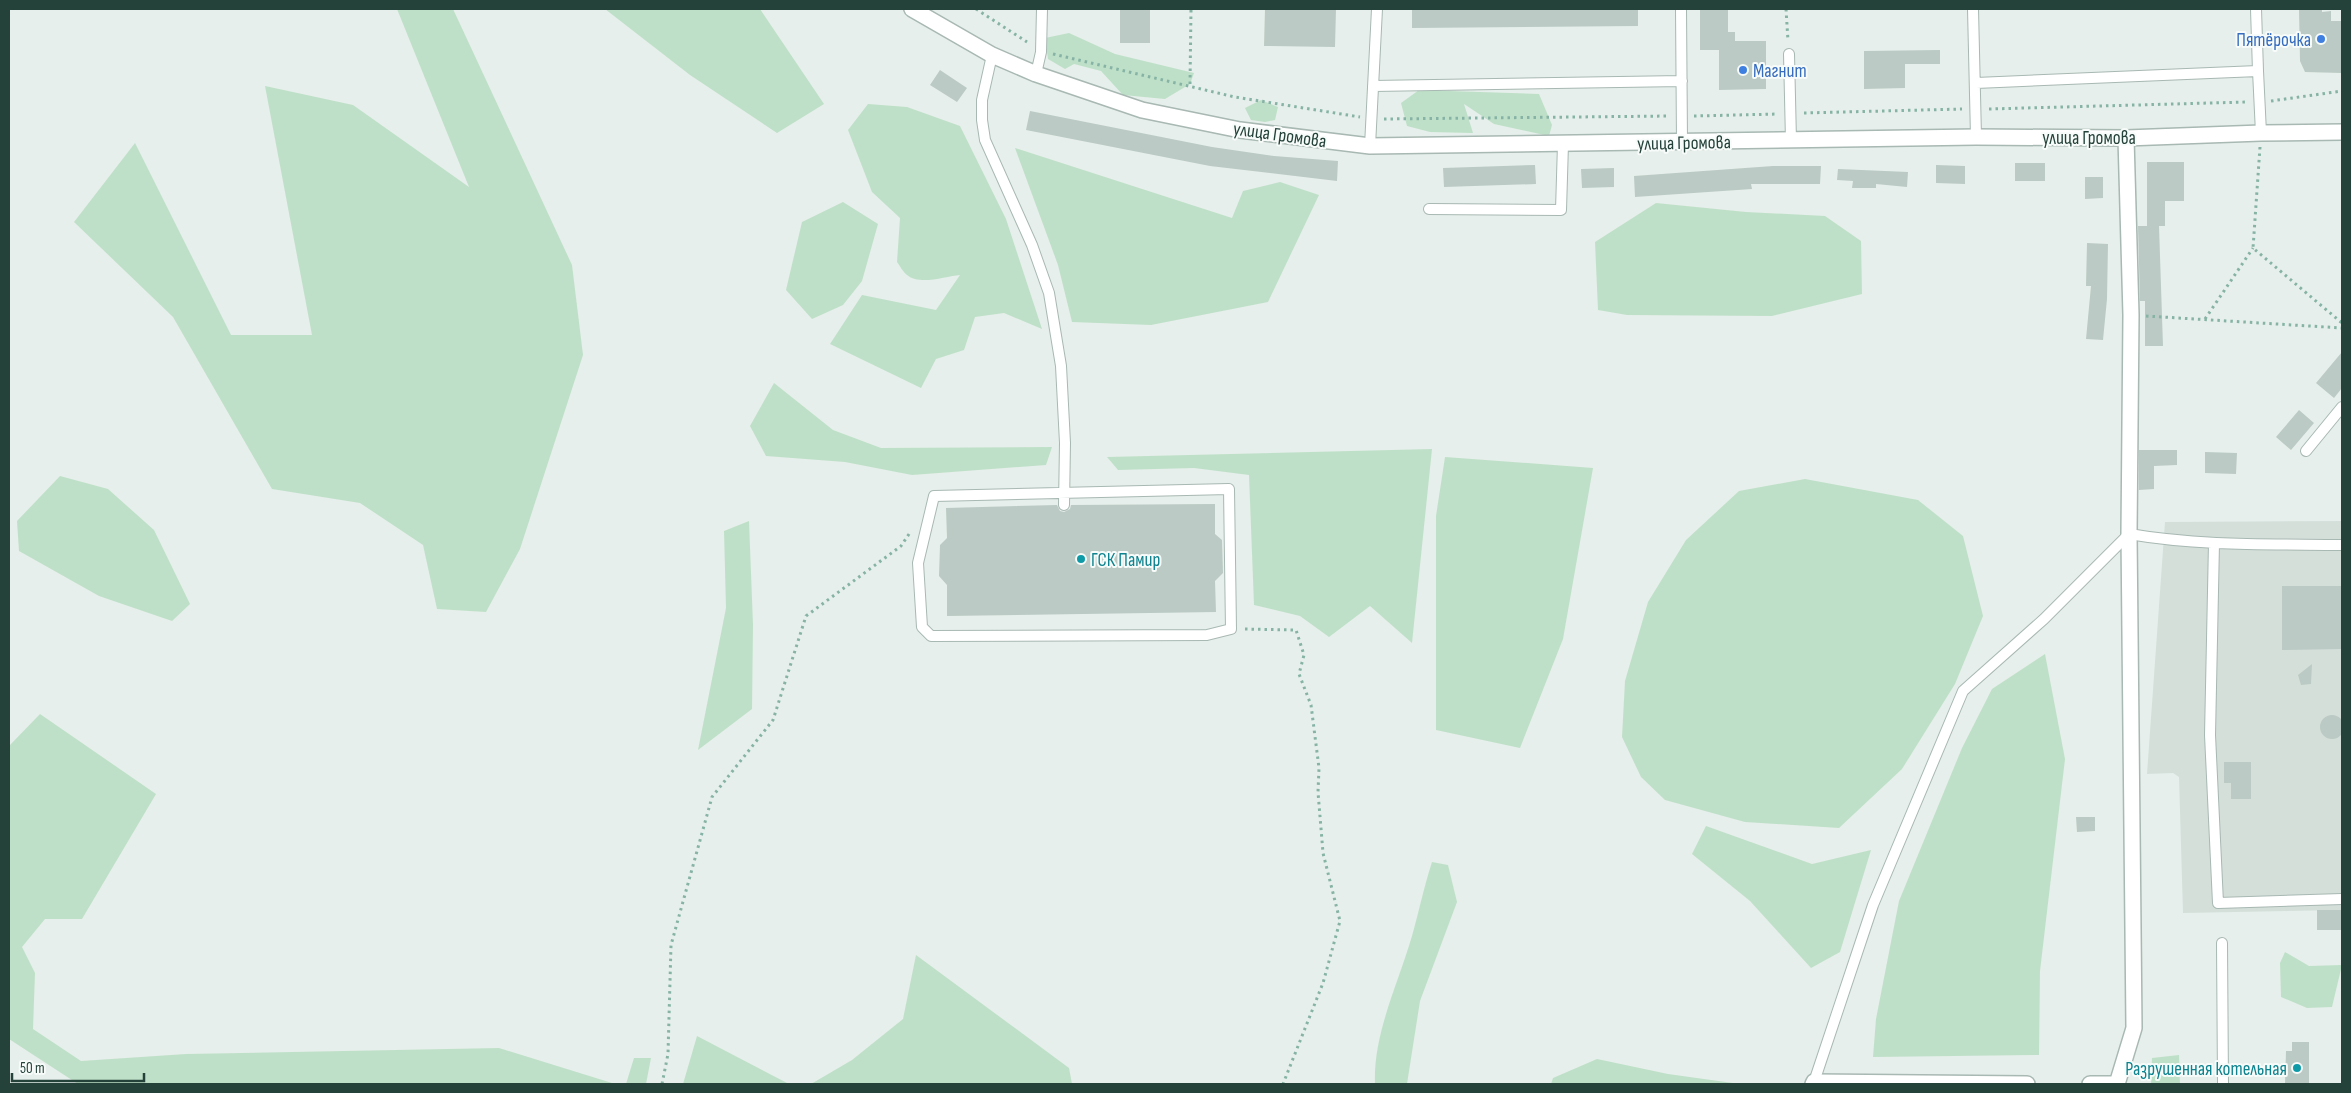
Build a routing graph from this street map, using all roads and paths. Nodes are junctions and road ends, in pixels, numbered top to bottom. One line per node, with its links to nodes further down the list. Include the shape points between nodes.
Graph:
1 (912, 9): 12 (street, улица Громова)
2 (976, 9): 10 (path)
3 (1042, 9): 10 (lane)
4 (1191, 9): 17 (path)
5 (1377, 9): 18 (lane)
6 (1681, 9): 15 (lane)
7 (1786, 9): 11 (path)
8 (1974, 9): 16 (lane)
9 (2256, 9): 13 (lane)
10 (1042, 52): 14 (lane); 24 (path, via 1235,97)
11 (1789, 54): 22 (lane)
12 (992, 55): 14 (street, улица Громова); 41 (lane, via 982,100 985,140 1032,245 1049,293 1061,366 1065,428)
13 (2258, 71): 16 (lane); 20 (lane)
14 (1036, 74): 32 (street, улица Громова, via 1142,110 1240,130)
15 (1682, 81): 18 (lane); 23 (lane)
16 (1976, 83): 21 (lane)
17 (1190, 84)
18 (1373, 86): 24 (lane)
19 (2342, 91): 20 (path)
20 (2260, 102): 21 (path); 26 (lane)
21 (1976, 109): 22 (path); 27 (lane)
22 (1790, 114): 23 (path); 29 (lane)
23 (1682, 116): 24 (path); 30 (lane)
24 (1372, 119): 32 (lane)
25 (2342, 132): 26 (street, улица Громова)
26 (2260, 133): 28 (street, улица Громова); 34 (path)
27 (1976, 137): 28 (street, улица Громова); 29 (street, улица Громова)
28 (2126, 138): 35 (street)
29 (1791, 141): 30 (street, улица Громова)
30 (1682, 142): 31 (street, улица Громова)
31 (1563, 144): 32 (street, улица Громова); 33 (lane, via 1561,210)
32 (1370, 146)
33 (1429, 209)
34 (2253, 248): 36 (path); 37 (path)
35 (2131, 315): 36 (path); 44 (street)
36 (2204, 320): 38 (path)
37 (2342, 323)
38 (2342, 328)
39 (2342, 407): 40 (lane)
40 (2306, 451)
41 (1063, 493): 42 (lane); 47 (lane, via 1228,489); 47 (lane, via 934,496 918,563 922,627 931,636 1207,635)
42 (1064, 505)
43 (912, 529): 51 (path, via 902,546 806,616 773,720 712,797 671,945 668,1054)
44 (2129, 534): 45 (lane); 50 (lane, via 2044,620 1963,691 1873,905); 55 (street, via 2134,1028)
45 (2214, 543): 46 (lane); 48 (lane, via 2210,735 2218,903)
46 (2342, 545)
47 (1232, 629): 52 (path, via 1296,630 1300,639 1304,655 1299,674 1311,705 1319,768 1323,853 1340,922 1322,984)
48 (2342, 899)
49 (2222, 943): 56 (lane)
50 (1814, 1083): 53 (street)
51 (662, 1084)
52 (1283, 1084)
53 (2027, 1084)
54 (2090, 1084): 55 (street)
55 (2117, 1084)
56 (2223, 1084)

